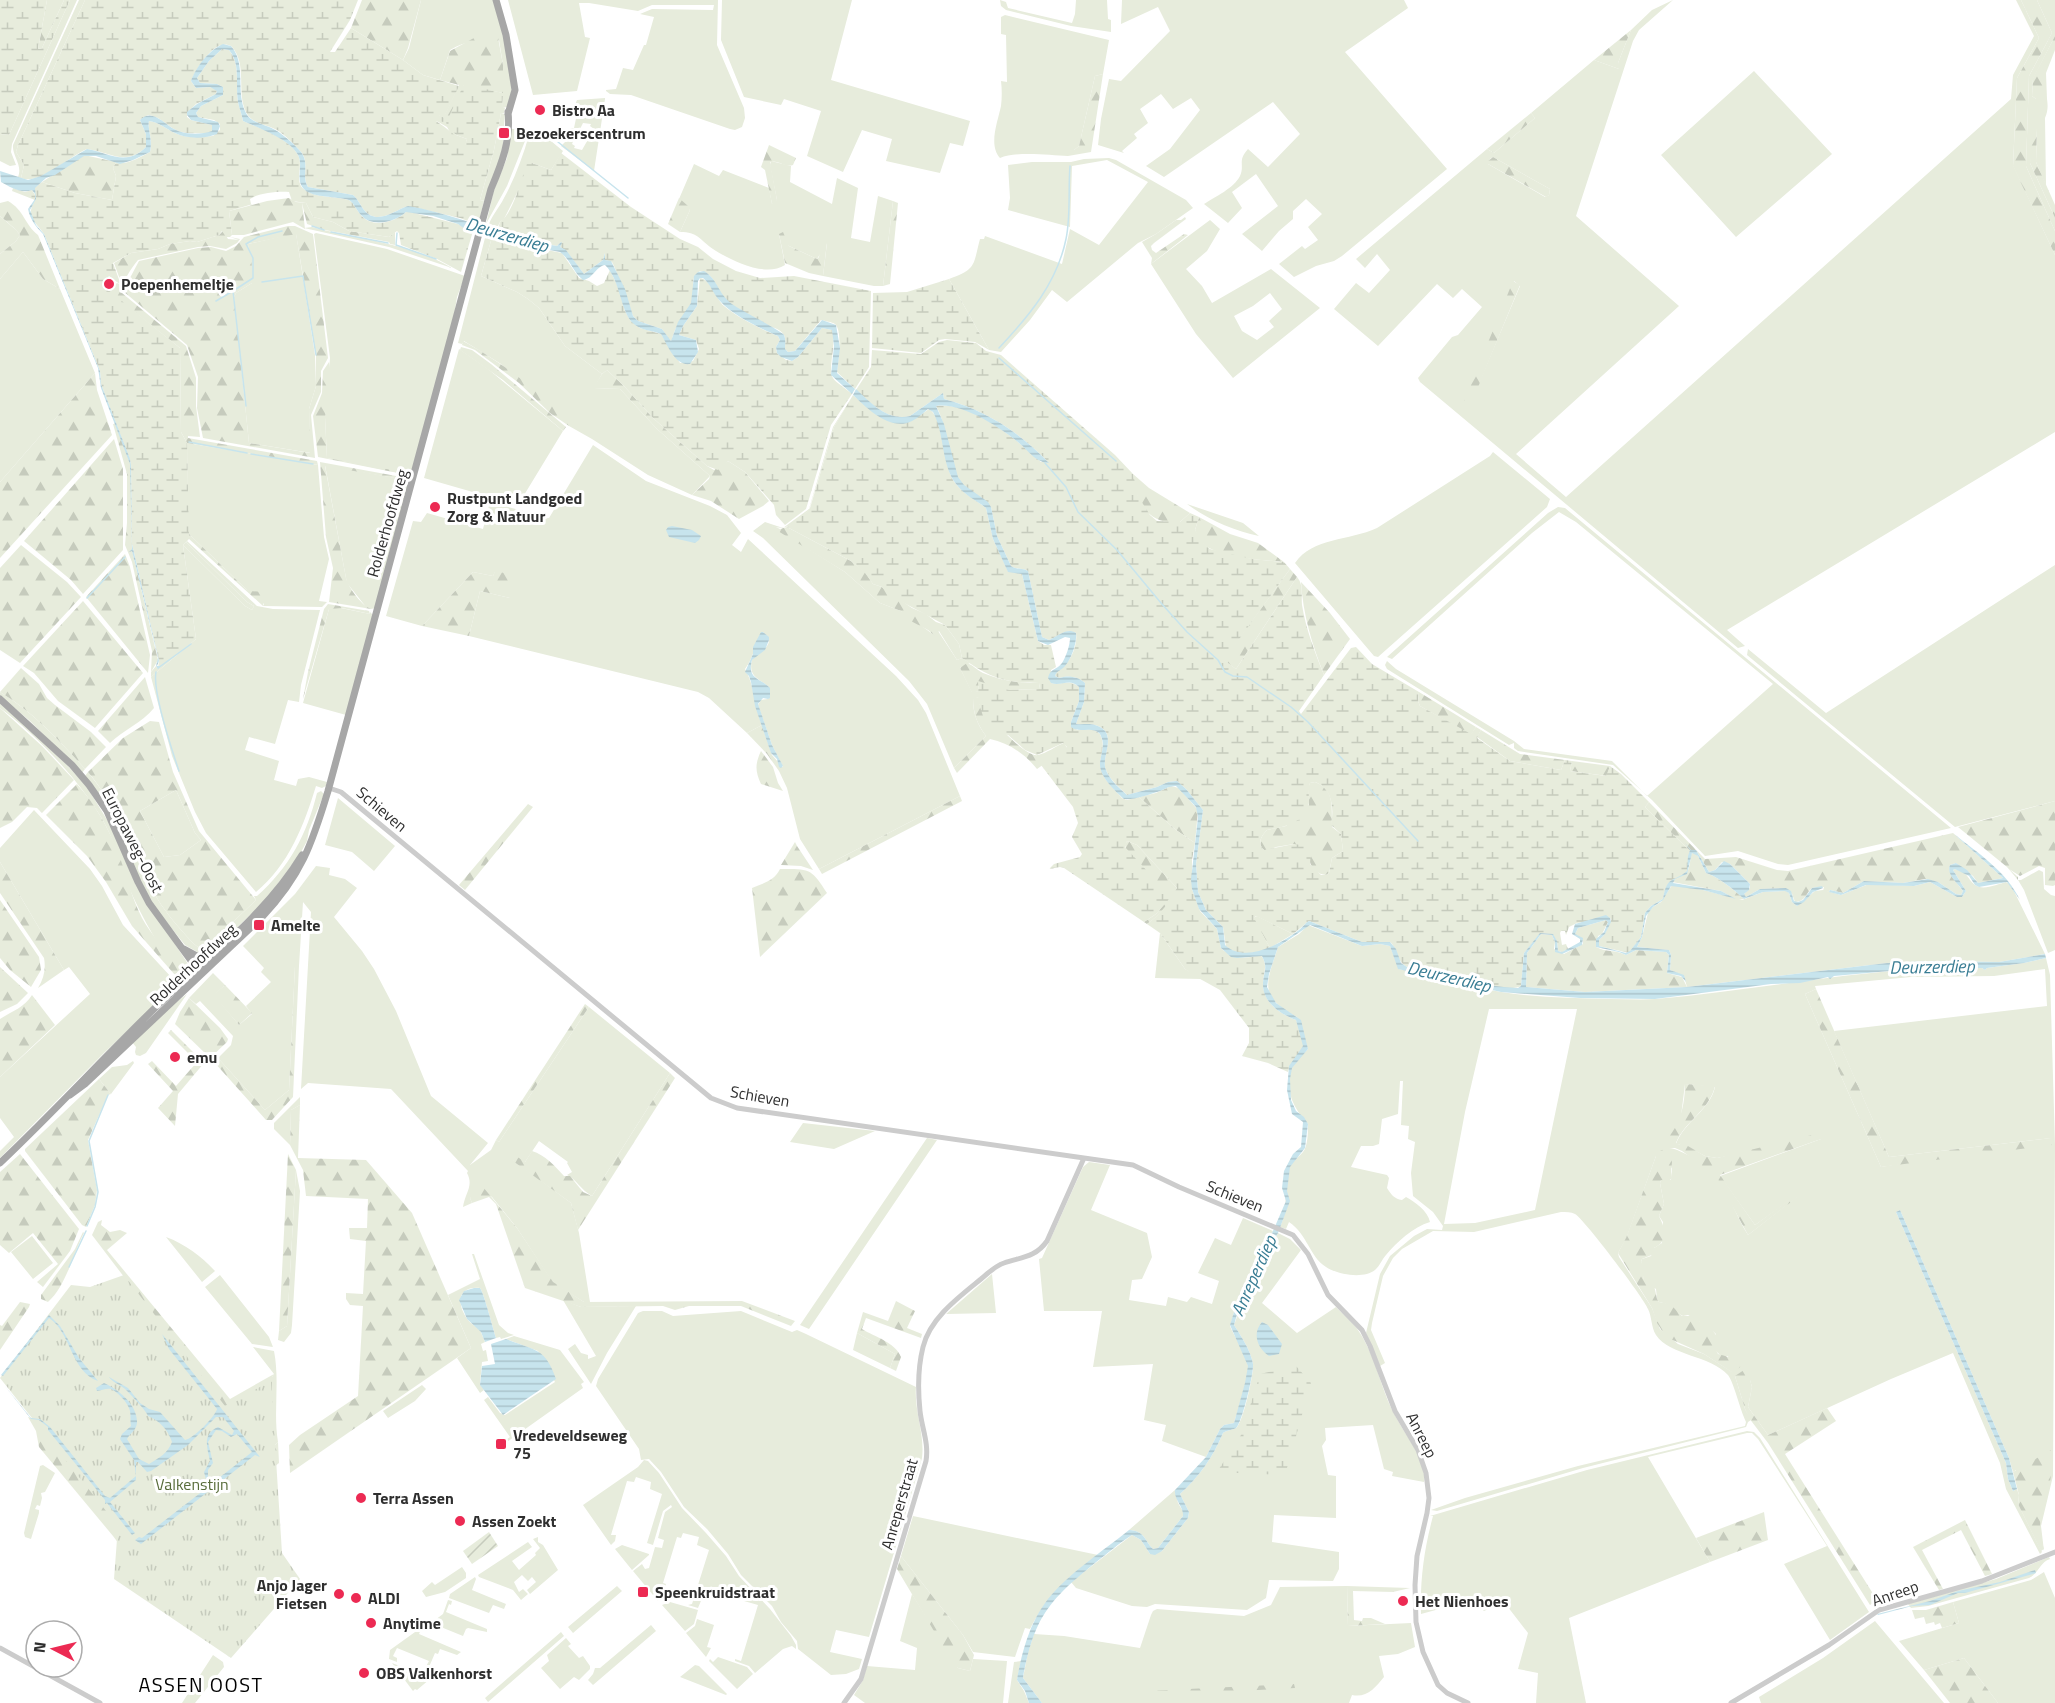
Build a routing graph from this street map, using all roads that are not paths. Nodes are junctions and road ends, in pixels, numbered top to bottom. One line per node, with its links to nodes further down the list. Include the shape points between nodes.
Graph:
1 (496, 0): 3 (main road, Rolderhoofdweg, via 515,90 508,112 507,146 491,189)
2 (0, 699): 5 (main road, Europaweg-Oost, via 89,785 107,811 149,903)
3 (329, 788): 4 (main road, Rolderhoofdweg); 8 (street, Schieven, via 341,792 719,1103)
4 (314, 835): 6 (main road, Rolderhoofdweg, via 274,896); 7 (main road, Rolderhoofdweg, via 300,868 281,897)
5 (184, 949): 6 (main road, Europaweg-Oost); 7 (main road, Europaweg-Oost)
6 (203, 963): 7 (main road, Rolderhoofdweg)
7 (200, 970): 9 (main road, Rolderhoofdweg, via 99,1061 70,1095)
8 (1084, 1158): 10 (street, Schieven, via 1140,1167); 14 (street, Anreperstraat, via 1041,1248 1028,1257 995,1268 956,1300 926,1339 919,1401 927,1441 926,1461 861,1679)
9 (0, 1162)
10 (1281, 1230): 15 (street, Anreep, via 1293,1235 1303,1246 1328,1294 1362,1330 1395,1411 1423,1461 1428,1498 1416,1567 1418,1635 1438,1685)
11 (2052, 1553): 16 (street, Anreep, via 1982,1581 1879,1610 1829,1645)
12 (0, 1648): 13 (street)
13 (100, 1703)
14 (844, 1703)
15 (1468, 1703)
16 (1731, 1703)

